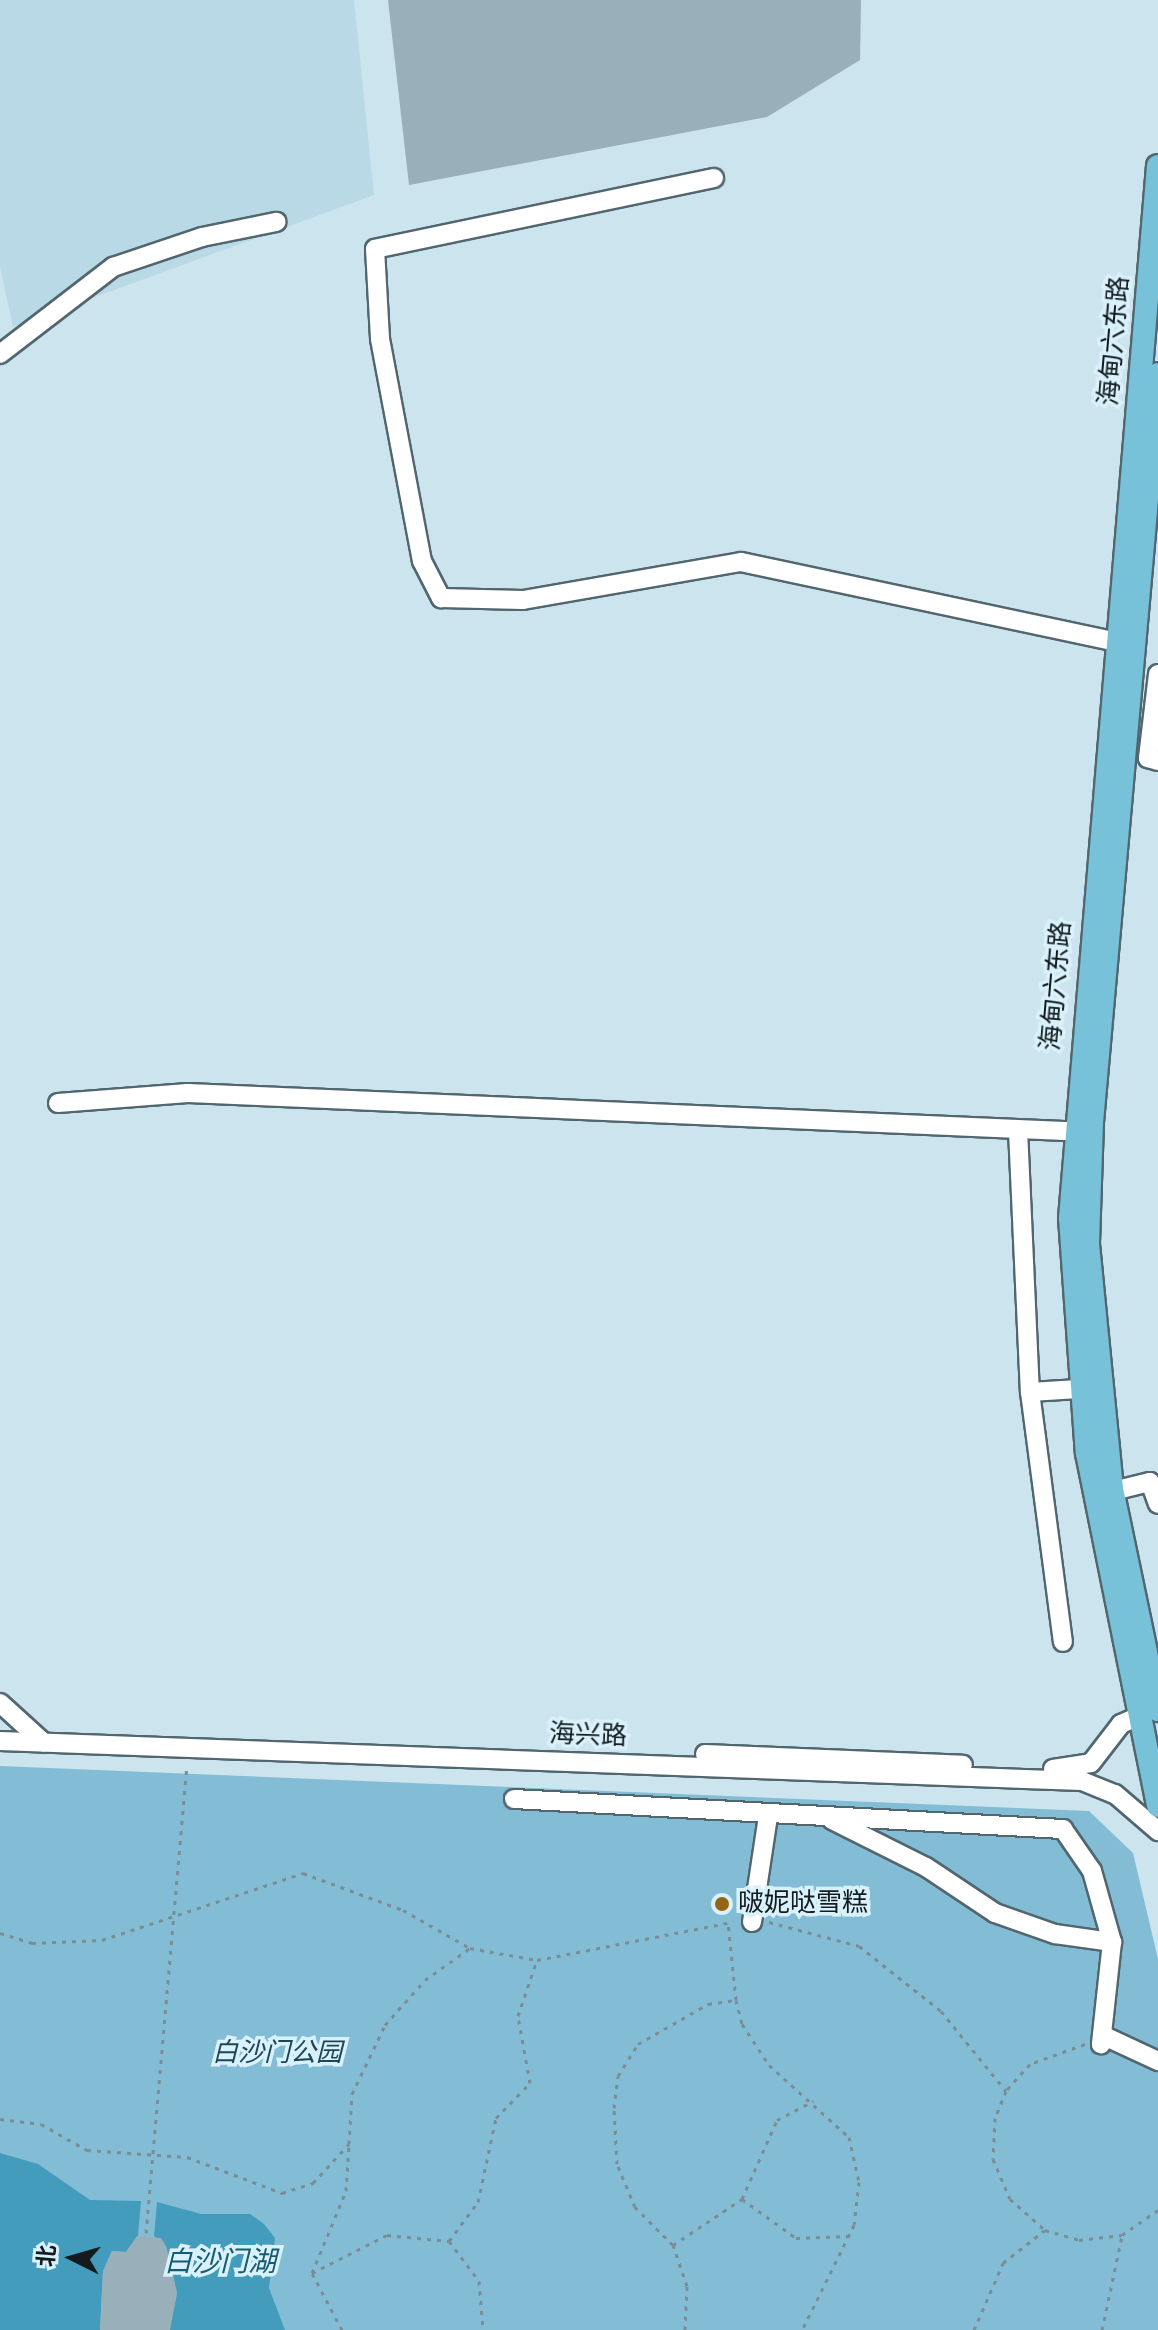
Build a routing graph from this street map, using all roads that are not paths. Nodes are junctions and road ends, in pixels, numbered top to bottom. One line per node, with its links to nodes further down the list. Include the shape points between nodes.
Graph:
1 (1158, 166): 4 (main road, 海甸六东路)
2 (714, 178): 7 (street, via 375,249 380,339 422,561 441,598 523,600 741,562)
3 (276, 222): 5 (street, via 202,237 113,267)
4 (1152, 312): 7 (main road, 海甸六东路)
5 (0, 354)
6 (1158, 374): 7 (main road, 海甸六东路)
7 (1125, 643): 12 (main road, 海甸六东路)
8 (1158, 674): 9 (street, via 1148,758)
9 (1158, 761)
10 (58, 1103): 11 (street, via 188,1093)
11 (1018, 1130): 12 (street); 14 (street)
12 (1082, 1132): 13 (main road, 海甸六东路)
13 (1089, 1389): 14 (street); 15 (main road, 海甸六东路)
14 (1030, 1392): 17 (street)
15 (1103, 1493): 16 (street, via 1150,1482); 19 (main road, 海甸六东路)
16 (1158, 1504)
17 (1063, 1642)
18 (0, 1703): 21 (street)
19 (1148, 1713): 21 (street, 海兴路, via 1121,1724 1096,1760 1066,1770); 24 (main road, 海甸六东路)
20 (0, 1730): 21 (street, 海兴路)
21 (38, 1737): 22 (street, 海兴路); 27 (street, 海兴路, via 188,1748 1082,1781 1115,1794)
22 (0, 1741)
23 (514, 1799): 25 (street)
24 (1158, 1806)
25 (768, 1816): 26 (street); 28 (street)
26 (827, 1817): 29 (street, via 926,1867 995,1913 1055,1934); 29 (street, via 1063,1829 1092,1871)
27 (1158, 1831)
28 (752, 1922)
29 (1112, 1942): 30 (street, via 1102,2040)
30 (1158, 2061)

